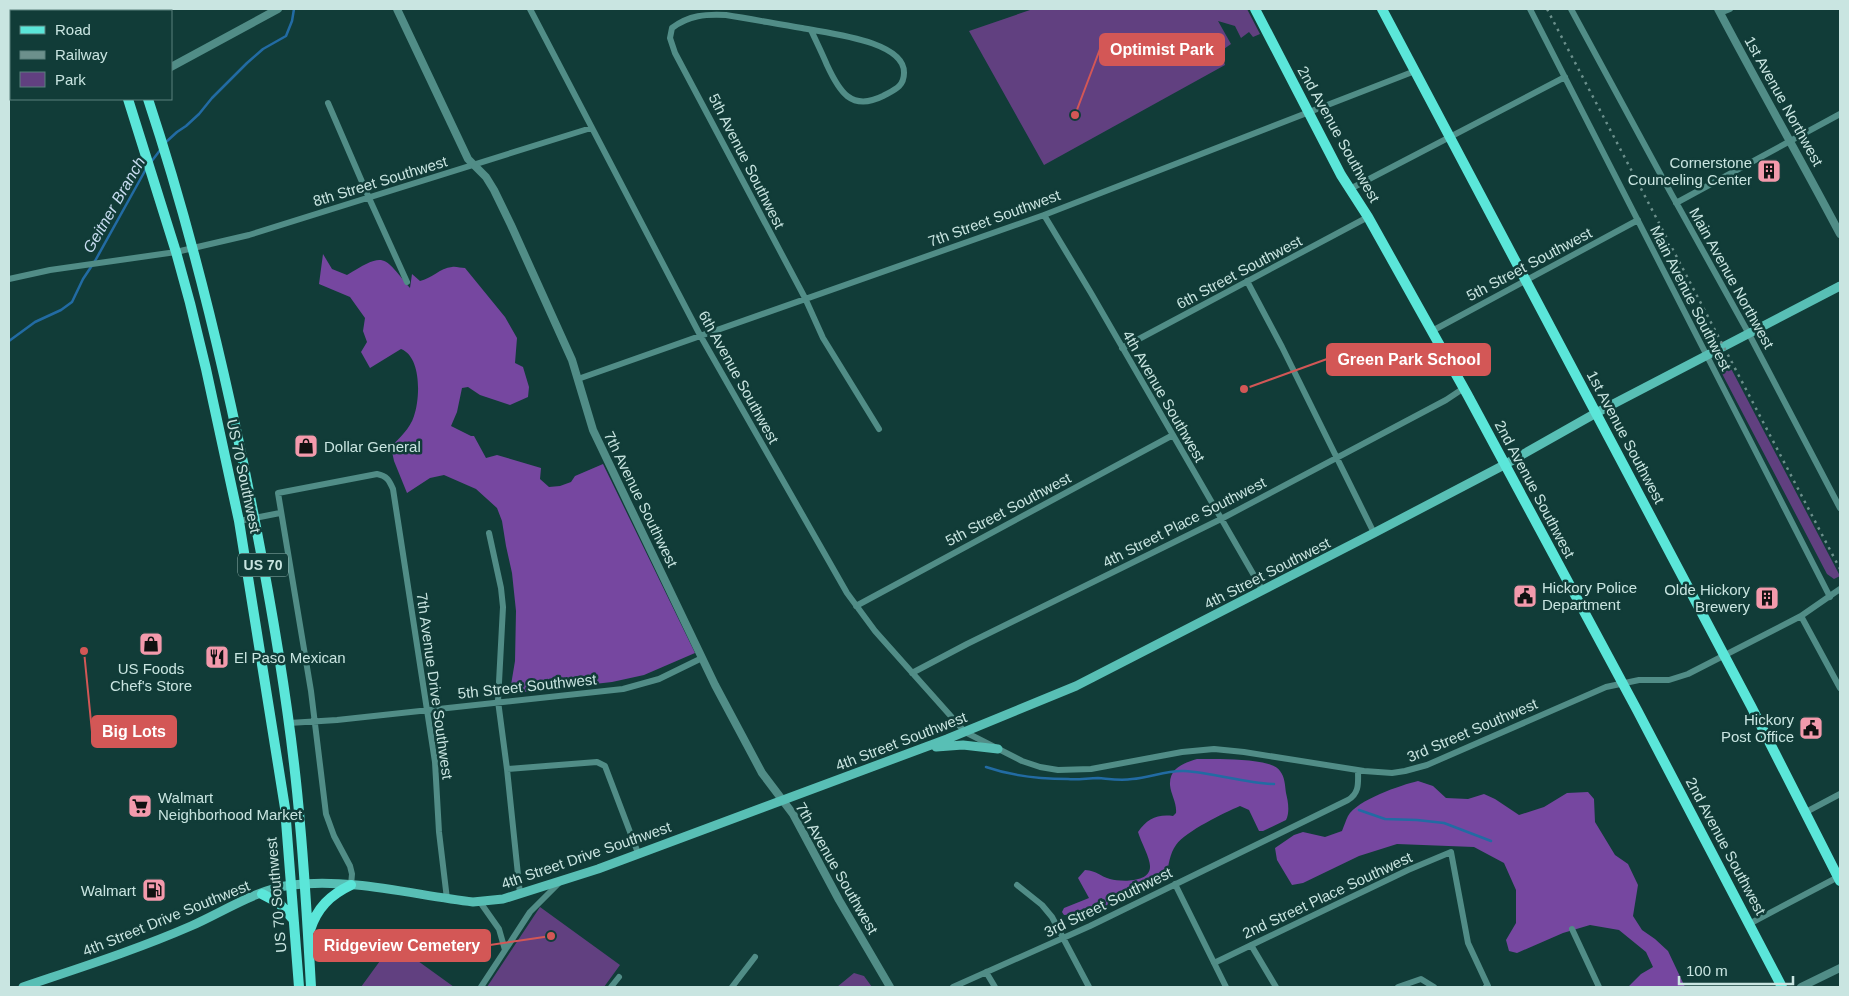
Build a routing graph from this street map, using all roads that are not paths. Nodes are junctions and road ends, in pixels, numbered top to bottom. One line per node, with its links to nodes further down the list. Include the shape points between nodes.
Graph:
1 (278, 9): 11 (street)
2 (397, 9): 22 (street, 7th Avenue Southwest)
3 (530, 9): 19 (street, 6th Avenue Southwest)
4 (1254, 9): 17 (main road, 2nd Avenue Southwest)
5 (1382, 9): 12 (main road, 1st Avenue Southwest)
6 (1530, 9): 13 (street, Main Avenue Southwest)
7 (1571, 9): 25 (street, Main Avenue Northwest)
8 (1730, 9): 9 (street)
9 (1719, 11): 21 (street, 1st Avenue Northwest)
10 (811, 30): 10 (street, 5th Avenue Southwest, via 860,40 892,53 904,68 901,86 871,101 853,100 837,86); 37 (street, 5th Avenue Southwest, via 708,14 680,22 672,28 670,38)
11 (172, 66)
12 (1415, 71): 17 (street, 7th Street Southwest); 20 (main road, 1st Avenue Southwest)
13 (1564, 77): 20 (street); 28 (street, Main Avenue Southwest)
14 (128, 100): 31 (main road, US 70 Southwest / US 70)
15 (148, 100): 30 (main road, US 70 Southwest / US 70)
16 (328, 103): 24 (street)
17 (1309, 113): 23 (main road, 2nd Avenue Southwest); 26 (street, 7th Street Southwest)
18 (1840, 114): 21 (street)
19 (590, 128): 22 (street, 8th Street Southwest); 40 (street, 6th Avenue Southwest)
20 (1450, 136): 23 (street); 33 (main road, 1st Avenue Southwest)
21 (1790, 140): 25 (street); 29 (street, 1st Avenue Northwest)
22 (473, 165): 24 (street, 8th Street Southwest); 43 (street, 7th Avenue Southwest, via 494,190)
23 (1350, 189): 27 (main road, 2nd Avenue Southwest)
24 (369, 198): 30 (street, 8th Street Southwest, via 249,235); 35 (street)
25 (1676, 203): 39 (street, Main Avenue Northwest)
26 (1044, 215): 37 (street, 7th Street Southwest); 41 (street, 4th Avenue Southwest)
27 (1368, 217): 34 (street, 6th Street Southwest); 38 (main road, 2nd Avenue Southwest)
28 (1638, 220): 33 (street, 5th Street Southwest); 42 (street, Main Avenue Southwest)
29 (1840, 234)
30 (193, 248): 31 (street, 8th Street Southwest); 52 (main road, US 70 Southwest / US 70)
31 (176, 252): 32 (street, 8th Street Southwest); 54 (main road, US 70 Southwest / US 70, via 206,369)
32 (9, 279)
33 (1525, 280): 38 (street, 5th Street Southwest); 45 (main road, 1st Avenue Southwest)
34 (1247, 281): 41 (street, 6th Street Southwest); 48 (street)
35 (407, 282)
36 (1840, 286): 39 (main road, 4th Street Southwest)
37 (805, 298): 40 (street, 7th Street Southwest); 46 (street, 5th Avenue Southwest, via 823,338)
38 (1432, 331): 44 (main road, 2nd Avenue Southwest)
39 (1749, 334): 42 (main road, 4th Street Southwest); 50 (street, Main Avenue Northwest)
40 (700, 335): 43 (street, 7th Street Southwest); 60 (street, 6th Avenue Southwest)
41 (1122, 348): 47 (street, 4th Avenue Southwest)
42 (1707, 356): 45 (main road, 4th Street Southwest); 59 (street, Main Avenue Southwest)
43 (578, 379): 63 (street, 7th Avenue Southwest, via 593,430)
44 (1464, 388): 48 (street, 4th Street Place Southwest); 49 (main road, 2nd Avenue Southwest)
45 (1596, 413): 49 (main road, 4th Street Southwest); 62 (main road, 1st Avenue Southwest)
46 (879, 429)
47 (1173, 435): 53 (street, 4th Avenue Southwest); 60 (street, 5th Street Southwest)
48 (1337, 457): 53 (street, 4th Street Place Southwest); 56 (street)
49 (1504, 465): 56 (main road, 4th Street Southwest); 65 (main road, 2nd Avenue Southwest)
50 (1840, 508)
51 (280, 513): 52 (street); 68 (street, 7th Avenue Drive Southwest, via 278,494 377,474 388,479 393,489); 69 (street)
52 (254, 518): 54 (street); 70 (main road, US 70 Southwest / US 70)
53 (1221, 519): 58 (street, 4th Avenue Southwest); 64 (street, 4th Street Place Southwest)
54 (239, 521): 84 (main road, US 70 Southwest / US 70, via 285,808)
55 (489, 533): 67 (street, via 503,607)
56 (1374, 534): 58 (main road, 4th Street Southwest)
57 (1840, 589): 59 (street, 3rd Street Southwest)
58 (1263, 591): 71 (main road, 4th Street Southwest, via 1076,686)
59 (1830, 597): 61 (street, 3rd Street Southwest)
60 (856, 606): 64 (street, 6th Avenue Southwest)
61 (1801, 616): 62 (street, 3rd Street Southwest); 66 (street)
62 (1724, 655): 65 (street, 3rd Street Southwest, via 1677,678); 78 (main road, 1st Avenue Southwest)
63 (702, 658): 67 (street, 5th Street Southwest, via 659,679 623,688); 77 (street, 7th Avenue Southwest, via 762,773)
64 (912, 674): 71 (street, 6th Avenue Southwest)
65 (1623, 683): 75 (street, 3rd Street Southwest, via 1418,768 1392,773); 92 (main road, 2nd Avenue Southwest)
66 (1840, 688)
67 (498, 701): 68 (street, 5th Street Southwest); 74 (street)
68 (427, 709): 69 (street, 5th Street Southwest); 89 (street, 7th Avenue Drive Southwest)
69 (315, 722): 70 (street, 5th Street Southwest); 85 (street, via 326,814 350,866)
70 (289, 723): 82 (main road, US 70 Southwest / US 70)
71 (965, 732): 72 (street); 73 (main road, 4th Street Southwest)
72 (998, 749): 73 (main road, via 954,745); 75 (street, via 1022,761 1058,770 1091,769 1214,749)
73 (909, 752): 77 (main road, 4th Street Southwest)
74 (508, 769): 79 (street, via 597,762 605,766); 88 (street)
75 (1358, 770): 83 (street, 3rd Street Southwest, via 1358,789 1348,800)
76 (1840, 794): 78 (street)
77 (782, 800): 79 (main road, 4th Street Drive Southwest); 109 (street, 7th Avenue Southwest, via 793,814)
78 (1806, 812): 80 (main road, 1st Avenue Southwest)
79 (638, 853): 81 (main road, 4th Street Drive Southwest)
80 (1840, 878): 92 (street)
81 (561, 882): 88 (main road, 4th Street Drive Southwest); 97 (street, via 535,906)
82 (304, 884): 84 (main road, 4th Street Drive Southwest); 85 (main road, 4th Street Drive Southwest); 94 (main road, US 70 Southwest / US 70)
83 (1175, 884): 95 (street, 3rd Street Southwest); 99 (street)
84 (290, 885): 87 (main road, 4th Street Drive Southwest); 91 (main road, US 70 Southwest / US 70)
85 (351, 885): 89 (main road, 4th Street Drive Southwest); 94 (main road, via 320,908)
86 (1017, 885): 95 (street, via 1042,905)
87 (262, 894): 91 (main road, via 285,908); 103 (main road, 4th Street Drive Southwest, via 190,926)
88 (520, 894): 90 (main road, 4th Street Drive Southwest)
89 (447, 899): 90 (main road, 4th Street Drive Southwest)
90 (480, 902): 97 (street, via 499,928)
91 (293, 920): 104 (main road, US 70 Southwest / US 70)
92 (1749, 924): 119 (main road, 2nd Avenue Southwest)
93 (1572, 929): 118 (street)
94 (308, 936): 105 (main road, US 70 Southwest / US 70)
95 (1064, 938): 101 (street, 3rd Street Southwest); 112 (street)
96 (1251, 945): 99 (street, 2nd Street Place Southwest); 114 (street); 117 (street, 2nd Street Place Southwest, via 1451,852 1468,943)
97 (505, 950): 106 (street)
98 (755, 957): 108 (street)
99 (1214, 963): 113 (street)
100 (1840, 968): 120 (street)
101 (986, 972): 110 (street, 3rd Street Southwest); 111 (street)
102 (619, 977): 107 (street)
103 (23, 987)
104 (299, 987)
105 (311, 987)
106 (481, 987)
107 (611, 987)
108 (732, 987)
109 (890, 987)
110 (953, 987)
111 (995, 987)
112 (1089, 987)
113 (1226, 987)
114 (1276, 987)
115 (1398, 987): 116 (street, via 1422,979)
116 (1434, 987)
117 (1486, 987)
118 (1599, 987)
119 (1782, 987)
120 (1801, 987)

